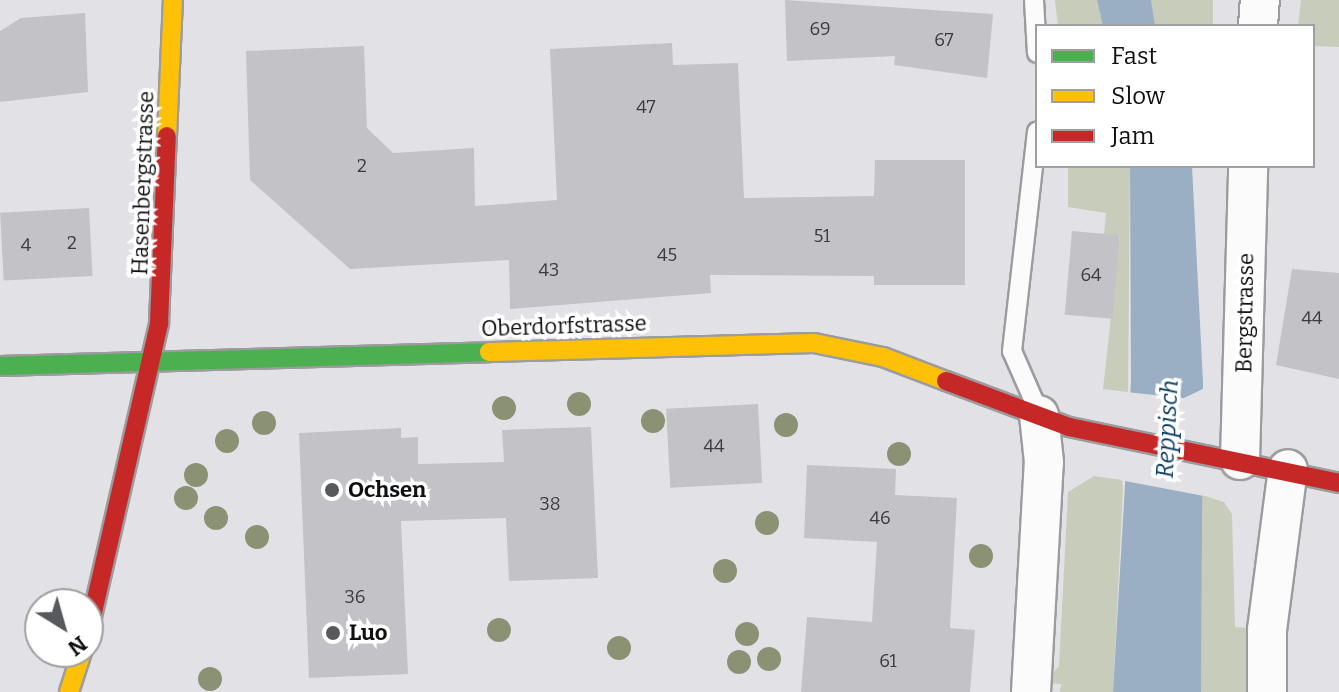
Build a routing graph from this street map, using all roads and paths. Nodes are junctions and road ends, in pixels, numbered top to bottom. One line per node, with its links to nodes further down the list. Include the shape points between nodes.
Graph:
1 (173, 0): 9 (street, Hasenbergstrasse, via 166,274)
2 (1034, 0): 4 (lane)
3 (1260, 0): 5 (street)
4 (1035, 24)
5 (1258, 24)
6 (1035, 149): 10 (lane, via 1012,351)
7 (1248, 168): 11 (street, Bergstrasse)
8 (0, 366): 9 (street, Oberdorfstrasse)
9 (148, 366): 10 (street, Oberdorfstrasse, via 814,343 883,357); 14 (street)
10 (1039, 415): 11 (street, Oberdorfstrasse, via 1102,434); 17 (street, via 1044,462)
11 (1227, 457): 12 (street, Oberdorfstrasse)
12 (1288, 469): 13 (street, Oberdorfstrasse); 18 (street, via 1267,630)
13 (1339, 483)
14 (98, 588)
15 (77, 668): 16 (street)
16 (69, 692)
17 (1031, 692)
18 (1267, 692)

